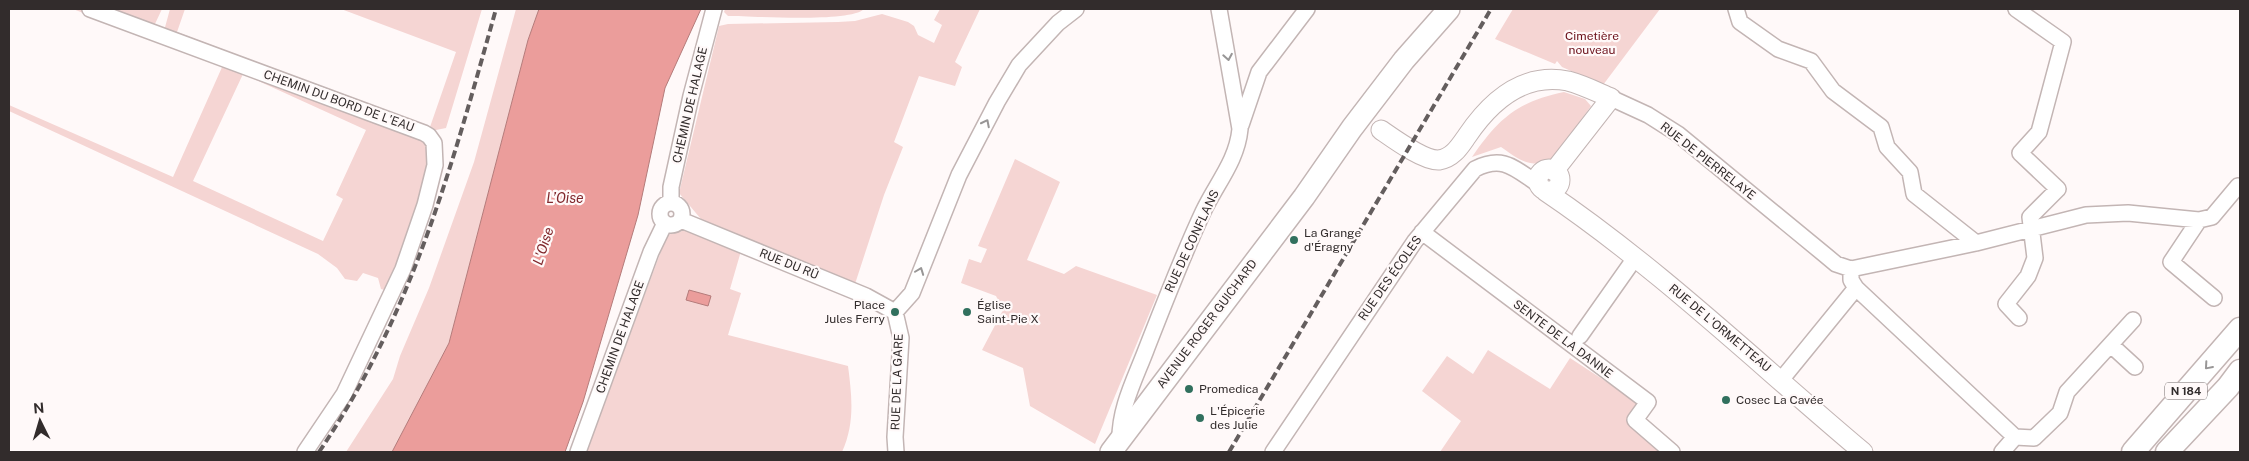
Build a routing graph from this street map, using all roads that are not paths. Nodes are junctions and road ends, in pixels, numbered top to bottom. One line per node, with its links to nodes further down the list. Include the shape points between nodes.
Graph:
1 (90, 9): 38 (street, CHEMIN DU BORD DE L'EAU, via 424,133 434,143 433,176 403,269 344,394)
2 (714, 9): 14 (street, CHEMIN DE HALAGE, via 691,96 671,187)
3 (1076, 9): 25 (street, one-way to 3, via 912,293 955,183 1019,65 1058,23)
4 (1220, 9): 11 (street, RUE DE CONFLANS, one-way to 11)
5 (1307, 9): 11 (street, via 1259,72)
6 (1736, 9): 20 (street, via 1740,22 1778,49 1811,61 1832,91 1881,127 1887,147 1910,172 1914,194)
7 (2016, 9): 18 (street, via 2063,42 2039,132 2020,153 2058,188 2030,217)
8 (1442, 11): 10 (main road, AVENUE ROGER GUICHARD, via 1416,58); 10 (main road, AVENUE ROGER GUICHARD, via 1401,64)
9 (1611, 98): 10 (street, RUE DE PIERRELAYE, via 1554,79 1514,88 1481,116 1457,152 1440,160 1408,148); 12 (street); 22 (street, RUE DE PIERRELAYE, via 1648,115 1678,134 1836,264)
10 (1370, 122): 36 (main road, AVENUE ROGER GUICHARD, via 1304,198)
11 (1240, 129): 36 (street, RUE DE CONFLANS, via 1235,153 1204,211 1136,375 1119,425)
12 (1549, 182): 19 (street, RUE DES ÉCOLES, via 1501,162 1488,162 1475,169); 21 (street, RUE DE L'ORMETTEAU, via 1573,210)
13 (2238, 186): 16 (street, via 2212,217)
14 (671, 203): 15 (street, via 680,206); 17 (street, via 661,210 660,217)
15 (681, 220): 17 (street, via 676,225); 25 (street, RUE DU RÛ, via 866,296)
16 (2199, 220): 18 (street, via 2128,213 2086,215); 24 (street, via 2171,262)
17 (665, 223): 39 (street, CHEMIN DE HALAGE, via 651,252)
18 (2032, 229): 20 (street); 26 (street, via 2035,258 2028,276 2006,304)
19 (1422, 232): 42 (street, RUE DES ÉCOLES); 43 (street, SENTE DE LA DANNE, via 1648,402 1635,420)
20 (1976, 243): 22 (street)
21 (1636, 258): 29 (street, SENTE DE LA DANNE); 33 (street, RUE DE L'ORMETTEAU)
22 (1851, 269): 23 (street, via 1851,280)
23 (1856, 288): 33 (street); 35 (street)
24 (2214, 298)
25 (895, 312): 34 (street, RUE DE LA GARE, via 900,338)
26 (2020, 318)
27 (2133, 320): 30 (street)
28 (2240, 329): 45 (main road, N 184, one-way to 45)
29 (1580, 336)
30 (2111, 345): 31 (street); 35 (street, via 2066,392 2060,412 2034,438)
31 (2135, 367)
32 (2240, 371): 46 (main road, N 184)
33 (1781, 380): 37 (street, RUE DE L'ORMETTEAU)
34 (895, 437): 40 (street); 41 (street, RUE DE LA GARE)
35 (2015, 437): 44 (street)
36 (1116, 447)
37 (1856, 450)
38 (305, 452)
39 (578, 452)
40 (888, 452)
41 (896, 452)
42 (1273, 452)
43 (1672, 452)
44 (2002, 452)
45 (2133, 452)
46 (2167, 452)

